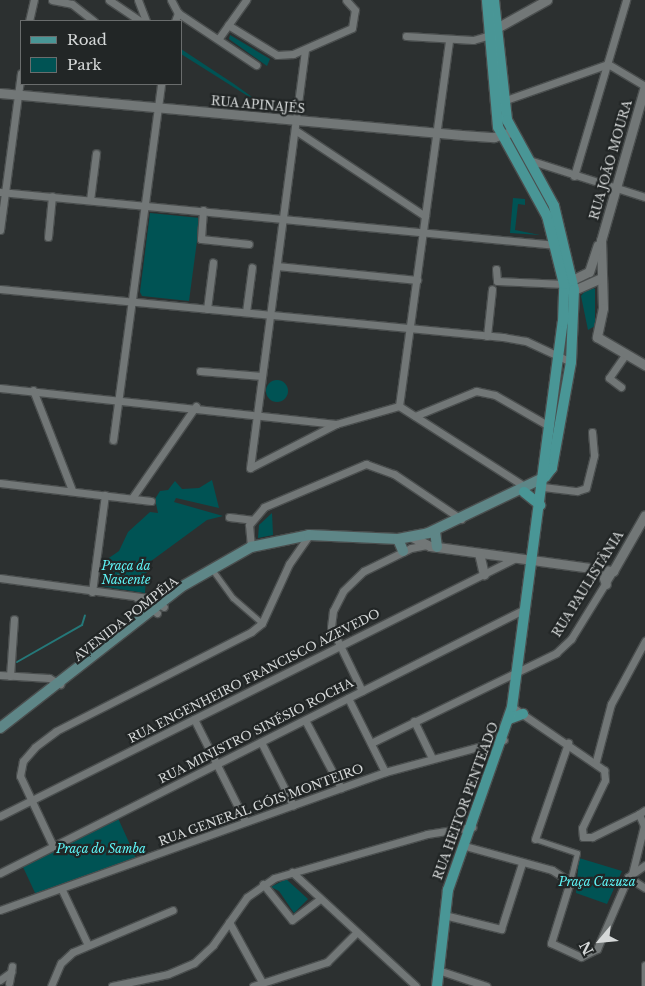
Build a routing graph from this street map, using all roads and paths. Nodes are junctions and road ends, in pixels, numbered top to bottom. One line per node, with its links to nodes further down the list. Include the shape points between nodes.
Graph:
1 (34, 0): 13 (street)
2 (52, 0): 14 (street, via 72,4)
3 (109, 0): 15 (street)
4 (138, 0): 16 (street)
5 (171, 0): 12 (street)
6 (246, 0): 18 (street)
7 (346, 0): 23 (street, via 355,10 352,28)
8 (486, 0): 19 (main road, RUA HEITOR PENTEADO)
9 (494, 0): 19 (main road, RUA HEITOR PENTEADO)
10 (547, 0): 19 (street)
11 (626, 0): 24 (street)
12 (178, 13): 17 (street); 21 (street)
13 (28, 20)
14 (93, 20)
15 (139, 20)
16 (146, 20)
17 (175, 20)
18 (228, 25): 21 (street); 23 (street, via 277,55)
19 (491, 32): 22 (street); 31 (main road, RUA HEITOR PENTEADO); 36 (main road, RUA HEITOR PENTEADO)
20 (406, 36): 22 (street)
21 (219, 38): 25 (street)
22 (449, 39): 35 (street)
23 (305, 50): 33 (street)
24 (608, 64): 28 (street); 31 (street); 41 (street)
25 (256, 65)
26 (20, 80): 30 (street)
27 (162, 85): 32 (street)
28 (645, 86): 43 (street, RUA JOÃO MOURA)
29 (0, 93): 30 (street, RUA APINAJÉS)
30 (18, 95): 32 (street, RUA APINAJÉS); 44 (street)
31 (503, 101): 34 (main road, RUA HEITOR PENTEADO)
32 (158, 108): 33 (street, RUA APINAJÉS); 48 (street)
33 (296, 125): 35 (street, RUA APINAJÉS); 50 (street); 51 (street)
34 (512, 132): 36 (street, RUA APINAJÉS); 38 (main road, RUA HEITOR PENTEADO)
35 (436, 133): 36 (street, RUA APINAJÉS); 50 (street)
36 (502, 136): 38 (main road, via 509,137); 40 (main road, RUA HEITOR PENTEADO)
37 (96, 153): 47 (street)
38 (528, 158): 39 (street); 42 (main road, RUA HEITOR PENTEADO)
39 (550, 169): 41 (street); 42 (street)
40 (525, 172): 42 (main road); 57 (main road, RUA HEITOR PENTEADO, via 542,204)
41 (574, 176): 43 (street)
42 (538, 177): 64 (main road, RUA HEITOR PENTEADO, via 562,229)
43 (616, 188): 46 (street); 55 (street, RUA JOÃO MOURA)
44 (3, 192): 45 (street); 52 (street)
45 (52, 196): 47 (street); 54 (street)
46 (645, 198)
47 (90, 200): 48 (street)
48 (145, 205): 49 (street); 67 (street)
49 (203, 210): 51 (street); 56 (street, via 201,239)
50 (426, 216): 53 (street)
51 (284, 218): 53 (street); 59 (street)
52 (0, 230)
53 (423, 231): 57 (street); 63 (street)
54 (48, 236)
55 (601, 240): 62 (street, RUA JOÃO MOURA); 64 (street, RUA JOÃO MOURA, via 589,272)
56 (249, 244)
57 (556, 245): 64 (main road, RUA HEITOR PENTEADO)
58 (213, 262): 68 (street)
59 (277, 266): 63 (street); 70 (street)
60 (252, 267): 69 (street)
61 (496, 269): 64 (street, via 497,281)
62 (601, 278): 64 (street); 73 (street, RUA JOÃO MOURA, via 603,308 597,339)
63 (416, 280): 71 (street)
64 (571, 285): 74 (main road, RUA HEITOR PENTEADO); 75 (main road, RUA HEITOR PENTEADO)
65 (0, 289): 67 (street)
66 (492, 289): 72 (street)
67 (131, 302): 68 (street); 82 (street)
68 (207, 309): 69 (street)
69 (246, 312): 70 (street)
70 (270, 314): 71 (street); 78 (street)
71 (407, 331): 72 (street); 84 (street)
72 (487, 336): 74 (street, via 526,341)
73 (625, 354): 76 (street, RUA JOÃO MOURA); 79 (street, via 609,378)
74 (561, 358): 75 (street); 88 (main road, RUA HEITOR PENTEADO)
75 (571, 362): 91 (main road, RUA HEITOR PENTEADO, via 552,468)
76 (645, 365)
77 (200, 371): 78 (street)
78 (262, 376): 85 (street)
79 (621, 387)
80 (0, 388): 81 (street)
81 (33, 390): 82 (street); 94 (street)
82 (118, 399): 83 (street); 90 (street)
83 (196, 406): 85 (street); 96 (street)
84 (399, 406): 86 (street); 87 (street)
85 (257, 412): 87 (street); 87 (street, via 250,468)
86 (415, 416): 88 (street, via 476,391 495,395); 93 (street)
87 (336, 424)
88 (549, 426): 91 (main road, RUA HEITOR PENTEADO, via 542,466)
89 (592, 432): 91 (street, via 594,455 588,485 578,491)
90 (113, 440)
91 (544, 482): 93 (main road, AVENIDA POMPÉIA); 98 (main road, RUA HEITOR PENTEADO)
92 (0, 484): 94 (street)
93 (524, 489): 98 (main road); 101 (main road, AVENIDA POMPÉIA)
94 (72, 490): 95 (street)
95 (105, 494): 96 (street); 120 (street)
96 (132, 498): 97 (street)
97 (151, 501)
98 (540, 505): 112 (main road, RUA HEITOR PENTEADO)
99 (645, 515): 113 (street, RUA PAULISTÂNIA)
100 (229, 517): 102 (street)
101 (461, 519): 102 (street, via 394,474 366,464 264,507); 103 (main road, AVENIDA POMPÉIA)
102 (252, 520): 108 (street)
103 (435, 530): 105 (main road, AVENIDA POMPÉIA); 107 (main road)
104 (309, 535): 106 (main road, AVENIDA POMPÉIA); 108 (main road, AVENIDA POMPÉIA); 124 (street, via 289,564)
105 (412, 537): 106 (main road, AVENIDA POMPÉIA); 107 (street)
106 (398, 539): 109 (main road)
107 (434, 546): 109 (street); 110 (street)
108 (251, 547): 115 (main road, AVENIDA POMPÉIA)
109 (402, 551): 126 (street, via 364,571 343,592 330,622)
110 (479, 553): 111 (street); 117 (street)
111 (519, 556): 112 (street); 117 (street, RUA ENGENHEIRO FRANCISCO AZEVEDO)
112 (530, 557): 114 (street); 122 (main road, RUA HEITOR PENTEADO)
113 (620, 560): 114 (street); 116 (street, RUA PAULISTÂNIA)
114 (599, 566): 116 (street); 119 (street)
115 (211, 568): 121 (main road, AVENIDA POMPÉIA); 124 (street, via 233,598)
116 (613, 571): 119 (street, RUA PAULISTÂNIA)
117 (484, 574): 126 (street, RUA ENGENHEIRO FRANCISCO AZEVEDO)
118 (0, 578): 120 (street)
119 (606, 584): 127 (street, RUA PAULISTÂNIA, via 563,648)
120 (92, 592): 121 (street, via 134,597)
121 (158, 608): 131 (main road, AVENIDA POMPÉIA)
122 (523, 610): 127 (main road, RUA HEITOR PENTEADO); 133 (street, RUA MINISTRO SINÉSIO ROCHA)
123 (14, 619): 129 (street)
124 (262, 623): 151 (street, via 238,640 46,738 20,769)
125 (645, 641): 147 (street, via 611,704)
126 (340, 646): 133 (street); 137 (street, RUA ENGENHEIRO FRANCISCO AZEVEDO)
127 (518, 670): 135 (main road, RUA HEITOR PENTEADO); 140 (street, RUA PAULISTÂNIA)
128 (0, 675): 129 (street)
129 (10, 676): 130 (street)
130 (35, 677): 131 (street); 132 (street)
131 (60, 684): 132 (main road, AVENIDA POMPÉIA)
132 (51, 690): 141 (main road, AVENIDA POMPÉIA)
133 (362, 691): 134 (street, RUA MINISTRO SINÉSIO ROCHA)
134 (348, 698): 139 (street, RUA MINISTRO SINÉSIO ROCHA); 144 (street)
135 (512, 707): 136 (street); 138 (main road, RUA HEITOR PENTEADO)
136 (523, 714): 138 (main road); 145 (street)
137 (194, 719): 148 (street); 151 (street, RUA ENGENHEIRO FRANCISCO AZEVEDO)
138 (509, 719): 142 (main road, RUA HEITOR PENTEADO)
139 (304, 720): 143 (street, RUA MINISTRO SINÉSIO ROCHA); 150 (street)
140 (414, 721): 144 (street, RUA PAULISTÂNIA); 146 (street)
141 (0, 729)
142 (504, 740): 146 (street, RUA GENERAL GÓIS MONTEIRO); 156 (main road, RUA HEITOR PENTEADO)
143 (261, 742): 148 (street, RUA MINISTRO SINÉSIO ROCHA); 152 (street)
144 (371, 742): 149 (street)
145 (568, 744): 147 (street); 157 (street)
146 (432, 758): 149 (street, RUA GENERAL GÓIS MONTEIRO)
147 (596, 761): 153 (street, via 605,780 582,828 583,837)
148 (217, 764): 155 (street); 158 (street, RUA MINISTRO SINÉSIO ROCHA)
149 (385, 772): 150 (street, RUA GENERAL GÓIS MONTEIRO)
150 (341, 788): 152 (street, RUA GENERAL GÓIS MONTEIRO)
151 (30, 801): 154 (street, RUA ENGENHEIRO FRANCISCO AZEVEDO); 158 (street)
152 (292, 805): 155 (street, RUA GENERAL GÓIS MONTEIRO)
153 (642, 812): 164 (street, via 644,826)
154 (0, 816)
155 (245, 821): 168 (street, RUA GENERAL GÓIS MONTEIRO)
156 (472, 827): 159 (main road, RUA HEITOR PENTEADO); 162 (street, via 427,834)
157 (535, 839): 166 (street, via 578,853)
158 (54, 846): 163 (street, RUA MINISTRO SINÉSIO ROCHA)
159 (465, 846): 160 (street); 172 (main road, RUA HEITOR PENTEADO)
160 (522, 863): 166 (street, via 552,870); 172 (street, via 499,930)
161 (645, 865): 164 (street)
162 (292, 872): 165 (street); 169 (street)
163 (0, 873)
164 (630, 875): 166 (street, via 602,942 586,957 551,943); 167 (street)
165 (263, 884): 169 (street, via 292,920); 173 (street)
166 (569, 885)
167 (645, 888)
168 (62, 890): 170 (street, RUA GENERAL GÓIS MONTEIRO); 175 (street)
169 (320, 899): 174 (street)
170 (0, 910)
171 (173, 910): 175 (street)
172 (444, 914): 177 (main road, RUA HEITOR PENTEADO)
173 (229, 922): 179 (street); 182 (street, via 194,963 168,974)
174 (357, 932): 179 (street, via 327,962); 184 (street)
175 (88, 945): 181 (street, via 62,963)
176 (645, 965): 187 (street)
177 (438, 970): 185 (main road, RUA HEITOR PENTEADO); 186 (street)
178 (0, 980): 180 (street, via 11,969)
179 (262, 982): 183 (street)
180 (9, 983)
181 (51, 986)
182 (112, 986)
183 (253, 986)
184 (416, 986)
185 (437, 986)
186 (486, 986)
187 (645, 986)

